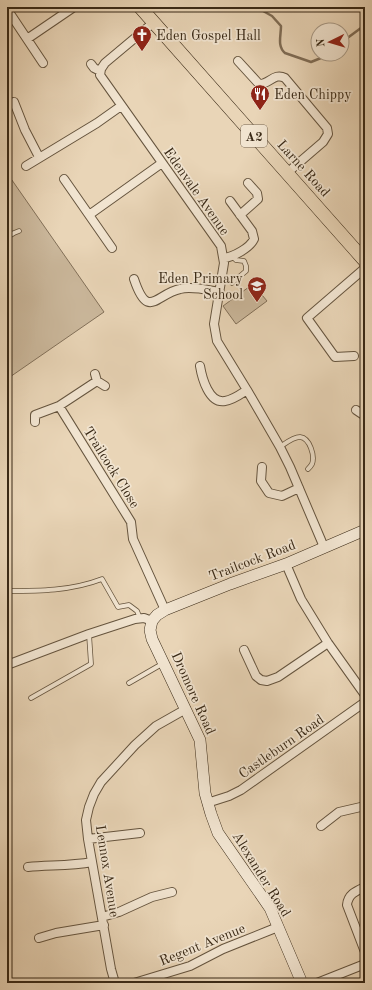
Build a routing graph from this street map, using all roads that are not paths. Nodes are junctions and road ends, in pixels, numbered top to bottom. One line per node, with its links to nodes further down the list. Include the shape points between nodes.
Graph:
1 (74, 7): 5 (street)
2 (140, 7): 4 (main road, Larne Road / A2)
3 (7, 9): 5 (street)
4 (154, 22): 9 (street, via 105,63); 15 (main road, Larne Road / A2)
5 (27, 39): 7 (street)
6 (238, 61): 15 (street, via 259,84 265,84 276,76 285,78 327,128 328,134 323,142)
7 (43, 63)
8 (91, 64): 9 (street)
9 (100, 71): 11 (street, Edenvale Avenue, via 102,79)
10 (14, 102): 12 (street)
11 (121, 106): 12 (street); 13 (street, Edenvale Avenue)
12 (39, 157): 14 (street)
13 (162, 164): 19 (street); 25 (street, Edenvale Avenue, via 218,241)
14 (26, 166)
15 (287, 173): 26 (main road, Larne Road / A2)
16 (64, 179): 19 (street)
17 (248, 183): 20 (street, via 257,193 258,199)
18 (230, 201): 20 (street)
19 (89, 215): 23 (street)
20 (240, 215): 24 (street, via 252,231 254,239)
21 (19, 231): 22 (lane)
22 (7, 237)
23 (112, 248)
24 (233, 257): 25 (street); 29 (lane, via 244,261 246,271)
25 (224, 258): 30 (street, Edenvale Avenue)
26 (365, 261)
27 (365, 268): 31 (street, via 307,318 335,357)
28 (134, 279): 30 (street, via 141,295 150,302 180,289 196,288)
29 (232, 283)
30 (220, 292): 34 (street, Edenvale Avenue, via 214,324 216,337)
31 (354, 356)
32 (200, 366): 34 (street, via 210,394 216,400 227,401)
33 (105, 386): 35 (street, via 96,378)
34 (247, 390): 39 (street, Edenvale Avenue)
35 (59, 406): 38 (street); 47 (street, Trailcock Close, via 131,522 133,539)
36 (356, 410): 37 (street)
37 (365, 415)
38 (34, 416)
39 (280, 447): 41 (lane, via 294,438 301,437 306,440 312,455 312,463); 42 (street, Edenvale Avenue)
40 (262, 467): 42 (street, via 260,480 269,493 282,496)
41 (308, 469)
42 (299, 488): 44 (street, Edenvale Avenue)
43 (365, 530): 44 (street, Trailcock Road)
44 (324, 547): 45 (street, Trailcock Road)
45 (286, 564): 47 (street, Trailcock Road); 51 (street, via 301,599)
46 (7, 591): 48 (lane, via 45,591 102,579 118,607 129,605 137,611)
47 (165, 610): 49 (street, Trailcock Road)
48 (140, 618): 49 (street); 50 (street)
49 (152, 621): 53 (street, Dromore Road, via 150,635)
50 (89, 634): 54 (street); 57 (lane, via 91,664)
51 (328, 643): 52 (street, via 278,677 268,680 261,680 256,676); 56 (street)
52 (244, 650)
53 (164, 664): 55 (lane); 59 (street, Dromore Road)
54 (7, 665)
55 (129, 683)
56 (365, 695)
57 (31, 698)
58 (365, 702): 60 (street, Castleburn Road, via 241,790)
59 (186, 709): 60 (street, Dromore Road, via 200,740); 64 (street, Lennox Avenue, via 152,729 101,782 94,794 86,820)
60 (207, 803): 70 (street, Alexander Road, via 218,832 270,908)
61 (365, 806): 62 (street, via 339,812)
62 (320, 826)
63 (140, 832): 64 (street)
64 (88, 839): 65 (street, Lennox Avenue)
65 (92, 862): 66 (street, via 71,866); 69 (street, Lennox Avenue)
66 (28, 867)
67 (365, 887): 72 (street, via 353,893 348,905)
68 (172, 892): 69 (street, via 152,897)
69 (103, 921): 71 (street); 75 (street, Lennox Avenue)
70 (278, 927): 74 (street, Regent Avenue, via 223,949 190,966); 77 (street, Alexander Road)
71 (39, 938)
72 (365, 952)
73 (365, 964): 78 (street)
74 (147, 981): 76 (street, Regent Avenue)
75 (115, 983)
76 (134, 983)
77 (302, 983)
78 (317, 983)

